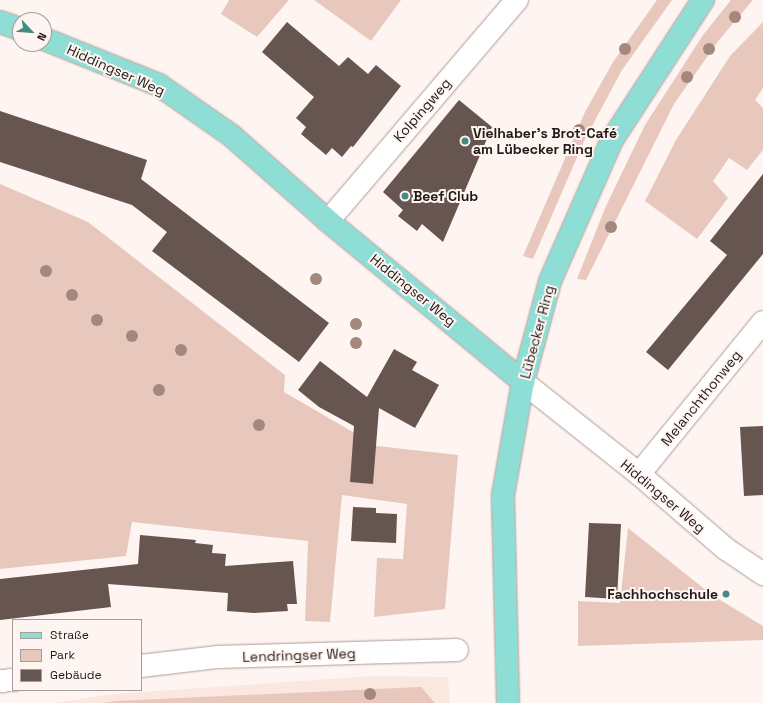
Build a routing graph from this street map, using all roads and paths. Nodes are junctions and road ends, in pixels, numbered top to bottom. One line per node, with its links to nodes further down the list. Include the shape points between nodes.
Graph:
1 (517, 0): 6 (street, Kolpingweg)
2 (703, 0): 8 (main road, Lübecker Ring, via 612,140 550,281)
3 (0, 22): 4 (main road)
4 (12, 26)
5 (52, 42): 6 (main road, Hiddingser Weg, via 159,86 232,136)
6 (328, 221): 8 (main road, Hiddingser Weg)
7 (763, 322): 9 (street, Melanchthonweg)
8 (523, 382): 9 (street, Hiddingser Weg); 15 (main road, Lübecker Ring, via 503,495)
9 (639, 474): 10 (street, Hiddingser Weg, via 726,549)
10 (763, 574)
11 (457, 650): 12 (street, Lendringser Weg, via 218,657)
12 (142, 666)
13 (12, 680): 14 (street)
14 (0, 682)
15 (508, 703)

